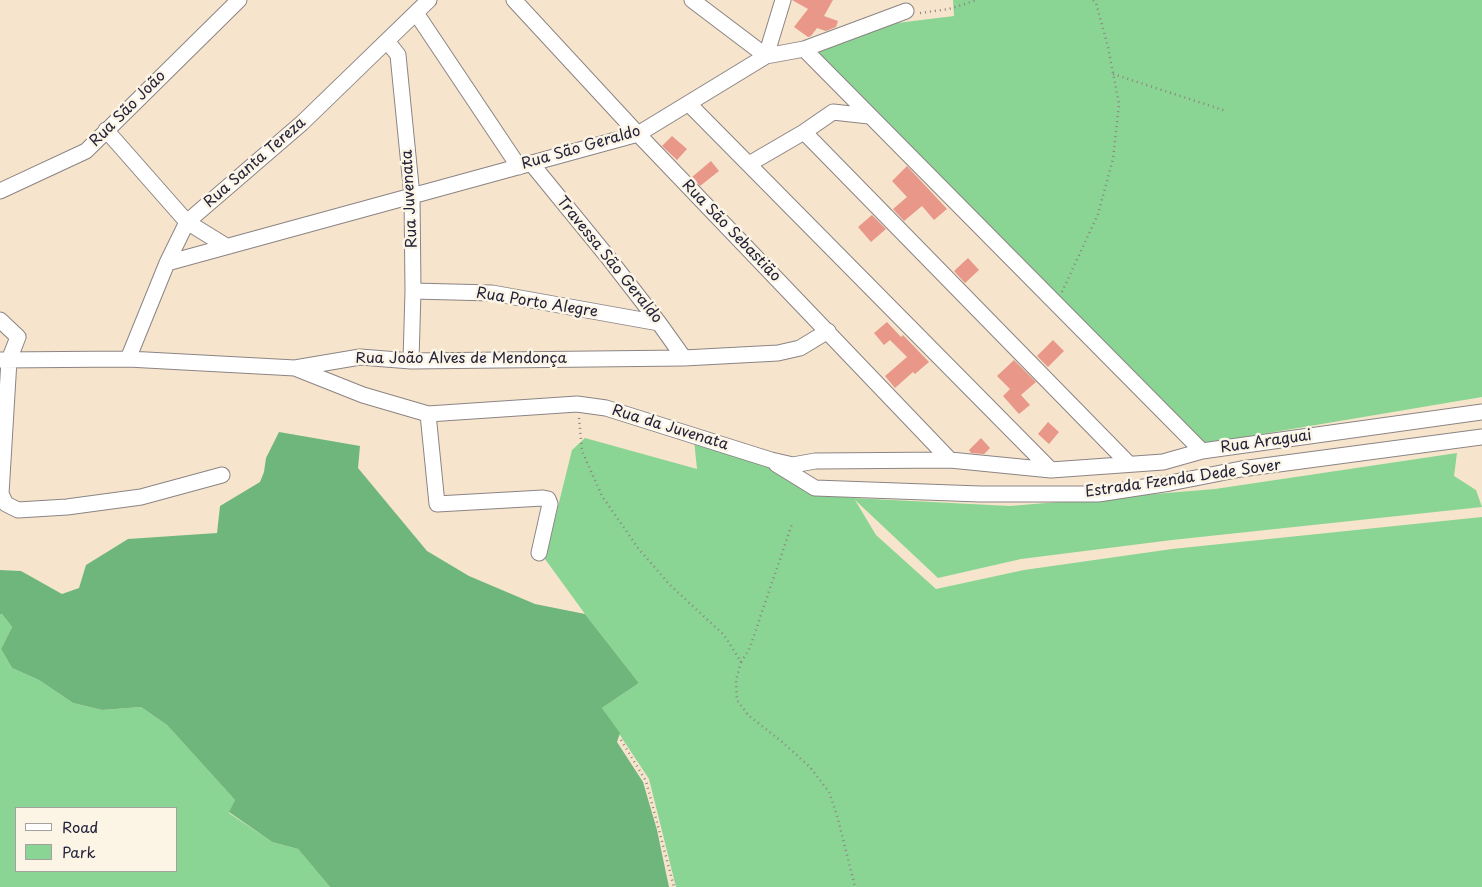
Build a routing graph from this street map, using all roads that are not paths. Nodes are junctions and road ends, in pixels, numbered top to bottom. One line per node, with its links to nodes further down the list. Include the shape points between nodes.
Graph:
1 (239, 0): 14 (street, Rua São João)
2 (429, 0): 8 (street, Rua Santa Tereza)
3 (514, 0): 16 (street, Rua São Sebastião)
4 (692, 0): 11 (street)
5 (783, 0): 11 (street)
6 (895, 0): 7 (street)
7 (904, 6): 10 (street, Rua São Geraldo)
8 (416, 13): 9 (street, Rua Santa Tereza); 18 (street, Travessa São Geraldo)
9 (387, 41): 20 (street, Rua Juvenata, via 398,55); 21 (street, Rua Santa Tereza, via 302,123)
10 (804, 49): 11 (street, Rua São Geraldo); 13 (street)
11 (766, 56): 12 (street, Rua São Geraldo)
12 (689, 104): 16 (street, Rua São Geraldo); 17 (street)
13 (869, 116): 15 (street, via 833,112); 36 (street)
14 (106, 130): 19 (street, Rua São João, via 86,151); 21 (street)
15 (804, 132): 17 (street); 39 (street)
16 (638, 134): 18 (street, Rua São Geraldo); 27 (street, Rua São Sebastião)
17 (749, 164): 40 (street)
18 (525, 165): 20 (street, Rua São Geraldo); 26 (street, Travessa São Geraldo)
19 (0, 191)
20 (412, 196): 22 (street, Rua São Geraldo); 24 (street, Rua Juvenata)
21 (187, 222): 22 (street); 23 (street, Rua Santa Tereza)
22 (226, 246): 23 (street, Rua São Geraldo)
23 (167, 263): 29 (street, Rua Santa Tereza)
24 (413, 291): 26 (street, Rua Porto Alegre, via 492,293); 31 (street, Rua Juvenata)
25 (0, 320): 30 (street, via 18,337)
26 (660, 323): 28 (street, Travessa São Geraldo)
27 (828, 331): 28 (street, Rua João Alves de Mendonça, via 800,348 778,353); 38 (street, Rua São Sebastião)
28 (684, 358): 31 (street, Rua João Alves de Mendonça)
29 (128, 359): 30 (street, Rua João Alves de Mendonça); 32 (street, Rua João Alves de Mendonça)
30 (4, 360): 41 (street, via 1,494 12,508 67,507 141,497)
31 (410, 361): 32 (street, Rua João Alves de Mendonça, via 360,357)
32 (295, 368): 34 (street, Rua da Juvenata, via 363,395)
33 (1482, 412): 36 (street, Rua Araguai)
34 (428, 414): 37 (street, Rua da Juvenata, via 577,404 606,408); 42 (street, via 437,504 548,499 550,504)
35 (1482, 437): 37 (street, Estrada Fzenda Dede Sover, via 1241,469 1098,494 980,494 815,488)
36 (1202, 451): 39 (street, Rua Araguai, via 1163,462)
37 (771, 460): 38 (street, Rua da Juvenata, via 794,465 815,461)
38 (950, 460): 40 (street, Rua da Juvenata)
39 (1128, 463): 40 (street, Rua Araguai)
40 (1051, 470)
41 (222, 475)
42 (539, 553)

